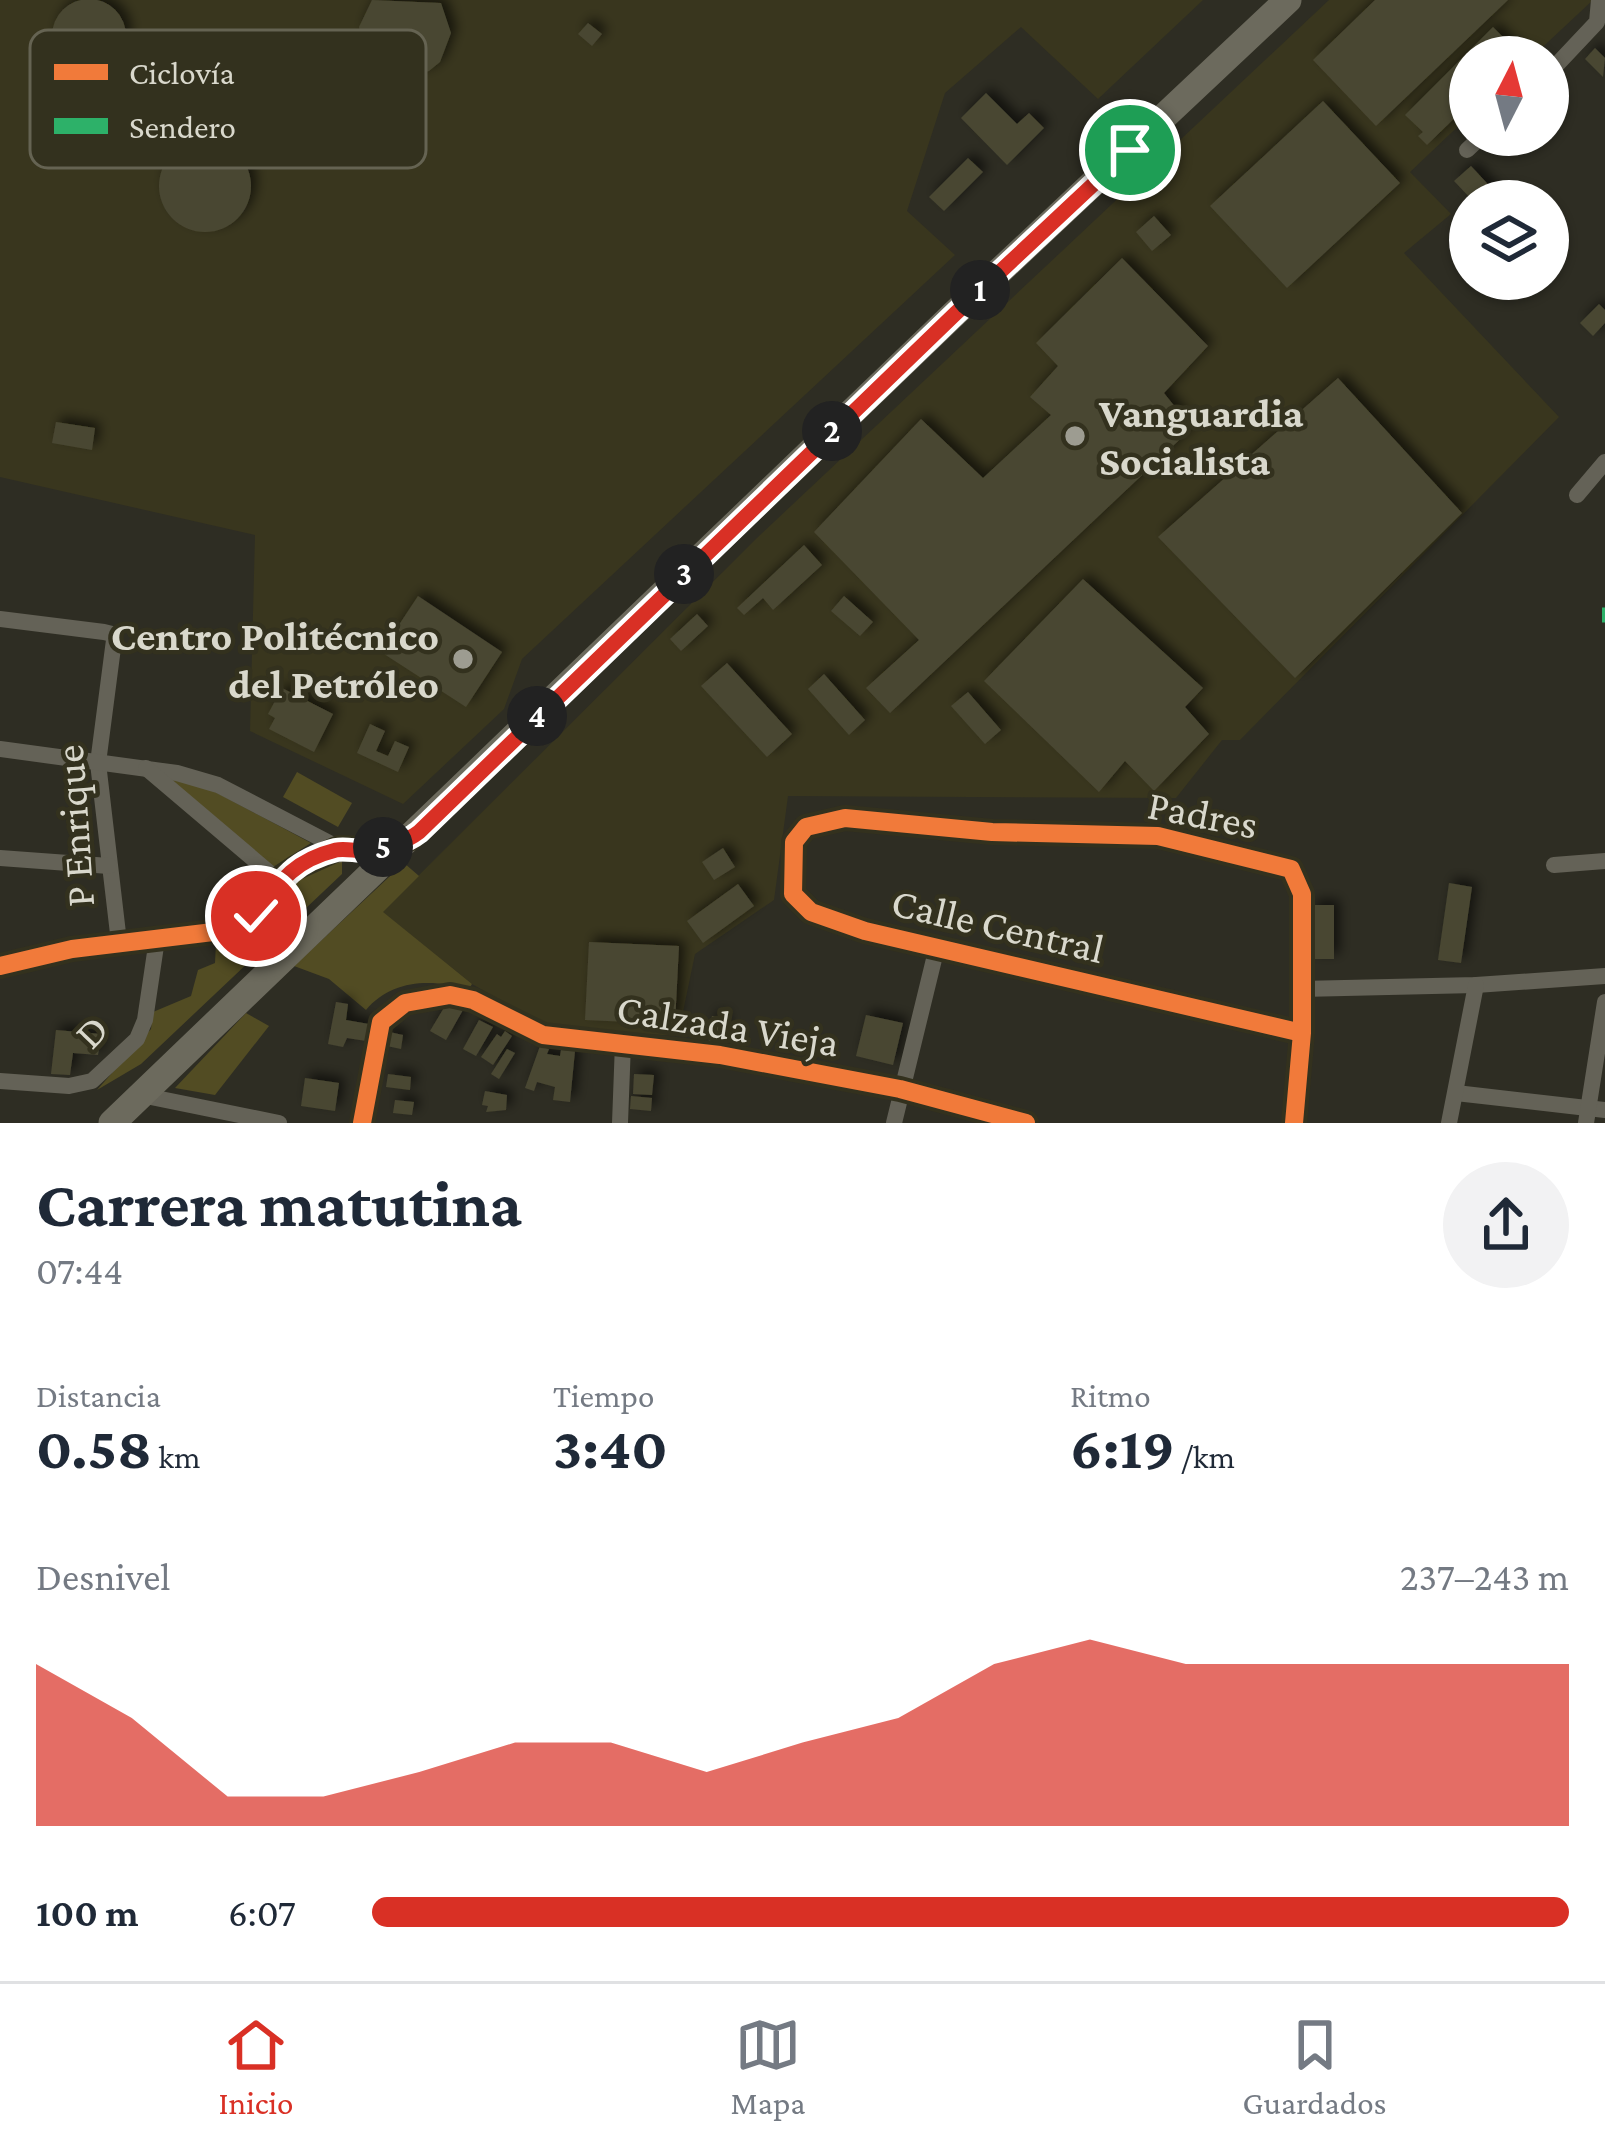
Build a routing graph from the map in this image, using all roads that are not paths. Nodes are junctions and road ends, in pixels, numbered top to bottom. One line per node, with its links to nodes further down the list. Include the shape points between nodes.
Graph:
1 (1288, 0): 11 (main road)
2 (1599, 0): 3 (street, via 1597,22)
3 (1569, 52)
4 (1605, 462): 5 (street)
5 (1577, 495)
6 (0, 619): 8 (street, P Enrique, via 112,634)
7 (0, 749): 8 (street)
8 (98, 763): 9 (street); 16 (street, P Enrique)
9 (146, 768): 12 (street, via 218,785); 18 (street)
10 (845, 818): 21 (street, Calle Central, via 806,827 794,842 793,894 811,912); 25 (street, Padres, via 1158,836 1291,869 1302,894)
11 (411, 838): 12 (street); 17 (main road)
12 (339, 848): 17 (street); 18 (street)
13 (0, 858): 16 (street)
14 (1605, 861): 15 (street)
15 (1554, 865)
16 (109, 866): 20 (street, P Enrique)
17 (369, 875): 32 (main road)
18 (278, 880): 19 (street, via 238,929)
19 (157, 939): 20 (street); 29 (street, D, via 146,1020 92,1082)
20 (119, 942): 22 (street)
21 (937, 947): 27 (street, Calle Central); 30 (street)
22 (0, 966)
23 (1605, 976): 24 (street)
24 (1476, 985): 25 (street); 31 (street)
25 (1301, 989): 27 (street, Padres)
26 (1605, 1002): 33 (street)
27 (1303, 1033): 40 (street, Padres)
28 (623, 1043): 30 (street, Calzada Vieja); 36 (street, Calzada Vieja, via 543,1035 450,995 405,1003 381,1022); 37 (street)
29 (0, 1081)
30 (900, 1089): 38 (street); 39 (street, Calzada Vieja)
31 (1456, 1093): 33 (street); 41 (street)
32 (141, 1095): 34 (main road); 35 (street)
33 (1593, 1114)
34 (112, 1123)
35 (279, 1123)
36 (362, 1123)
37 (620, 1123)
38 (894, 1123)
39 (1026, 1123)
40 (1294, 1123)
41 (1449, 1123)

